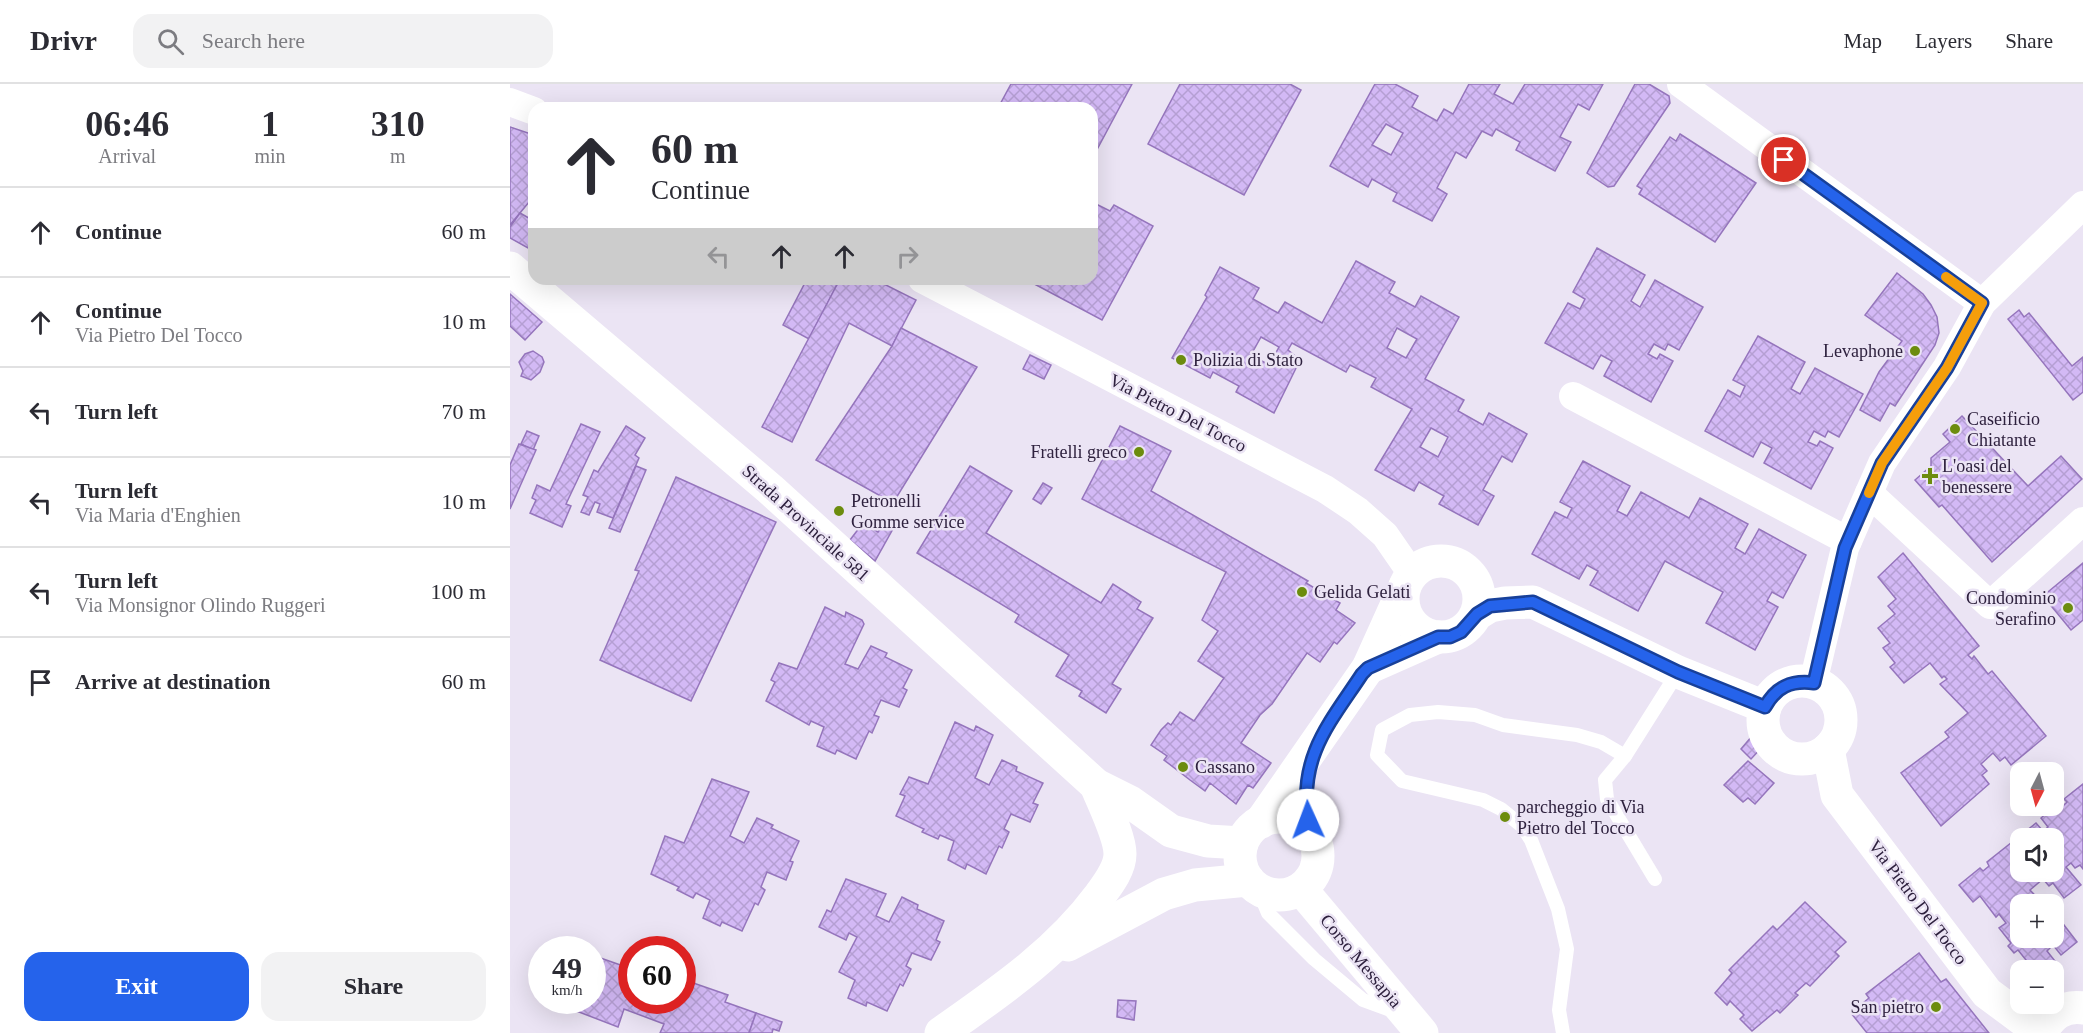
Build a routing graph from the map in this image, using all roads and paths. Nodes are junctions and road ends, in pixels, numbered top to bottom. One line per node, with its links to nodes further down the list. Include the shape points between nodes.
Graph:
1 (1681, 84): 9 (street)
2 (510, 102): 3 (street)
3 (528, 109)
4 (2083, 205): 9 (street)
5 (510, 268): 6 (main road, Strada Provinciale 581)
6 (528, 283)
7 (530, 285): 24 (main road, Strada Provinciale 581, via 770,489)
8 (934, 285): 14 (street, Via Pietro Del Tocco, via 1325,489 1385,535)
9 (1982, 303): 11 (street, via 1947,368 1882,463)
10 (1573, 396): 13 (street)
11 (1869, 493): 12 (street, via 1990,605); 13 (street)
12 (2083, 521)
13 (1848, 541): 19 (street)
14 (1409, 580): 15 (main road, via 1433,562 1456,564 1467,570 1479,590); 16 (main road, via 1404,609 1409,620 1426,635); 17 (main road)
15 (1477, 614): 16 (main road, via 1461,632); 18 (main road, via 1490,606 1533,602)
16 (1438, 637): 17 (main road)
17 (1368, 668): 21 (main road)
18 (1678, 672): 20 (main road); 23 (lane)
19 (1814, 683): 20 (main road, via 1790,683 1779,688); 22 (main road, via 1824,688 1839,706 1840,729)
20 (1765, 707): 22 (main road, via 1765,733 1780,753 1805,759)
21 (1314, 746): 26 (main road); 27 (main road, via 1307,784)
22 (1828, 749): 38 (main road, Via Pietro Del Tocco, via 1838,795 1987,993)
23 (1625, 756): 29 (lane, via 1605,780 1607,799); 37 (lane, via 1585,737 1503,725 1475,715 1410,715 1382,730 1377,755 1402,781 1483,800 1522,826 1531,840 1558,909 1567,949 1559,1010)
24 (1096, 784): 25 (main road); 28 (main road)
25 (1171, 831): 26 (main road, via 1208,841); 28 (main road, via 1138,838)
26 (1251, 832): 27 (main road, via 1273,818 1287,818); 30 (main road, via 1239,856)
27 (1309, 832): 31 (main road, via 1318,851 1318,862 1309,881)
28 (1120, 855): 32 (main road, via 1132,884 1140,890); 33 (main road, via 1112,878 1081,921)
29 (1655, 879)
30 (1253, 885): 31 (main road, via 1279,895); 32 (main road, via 1195,885); 35 (lane, via 1268,913 1314,959 1363,1000)
31 (1300, 889): 35 (main road, Corso Messapia)
32 (1164, 894): 33 (main road)
33 (1040, 960): 36 (main road)
34 (2083, 1008): 38 (main road, via 2056,1013)
35 (1414, 1024)
36 (941, 1033)
37 (1563, 1033)
38 (2041, 1033)

